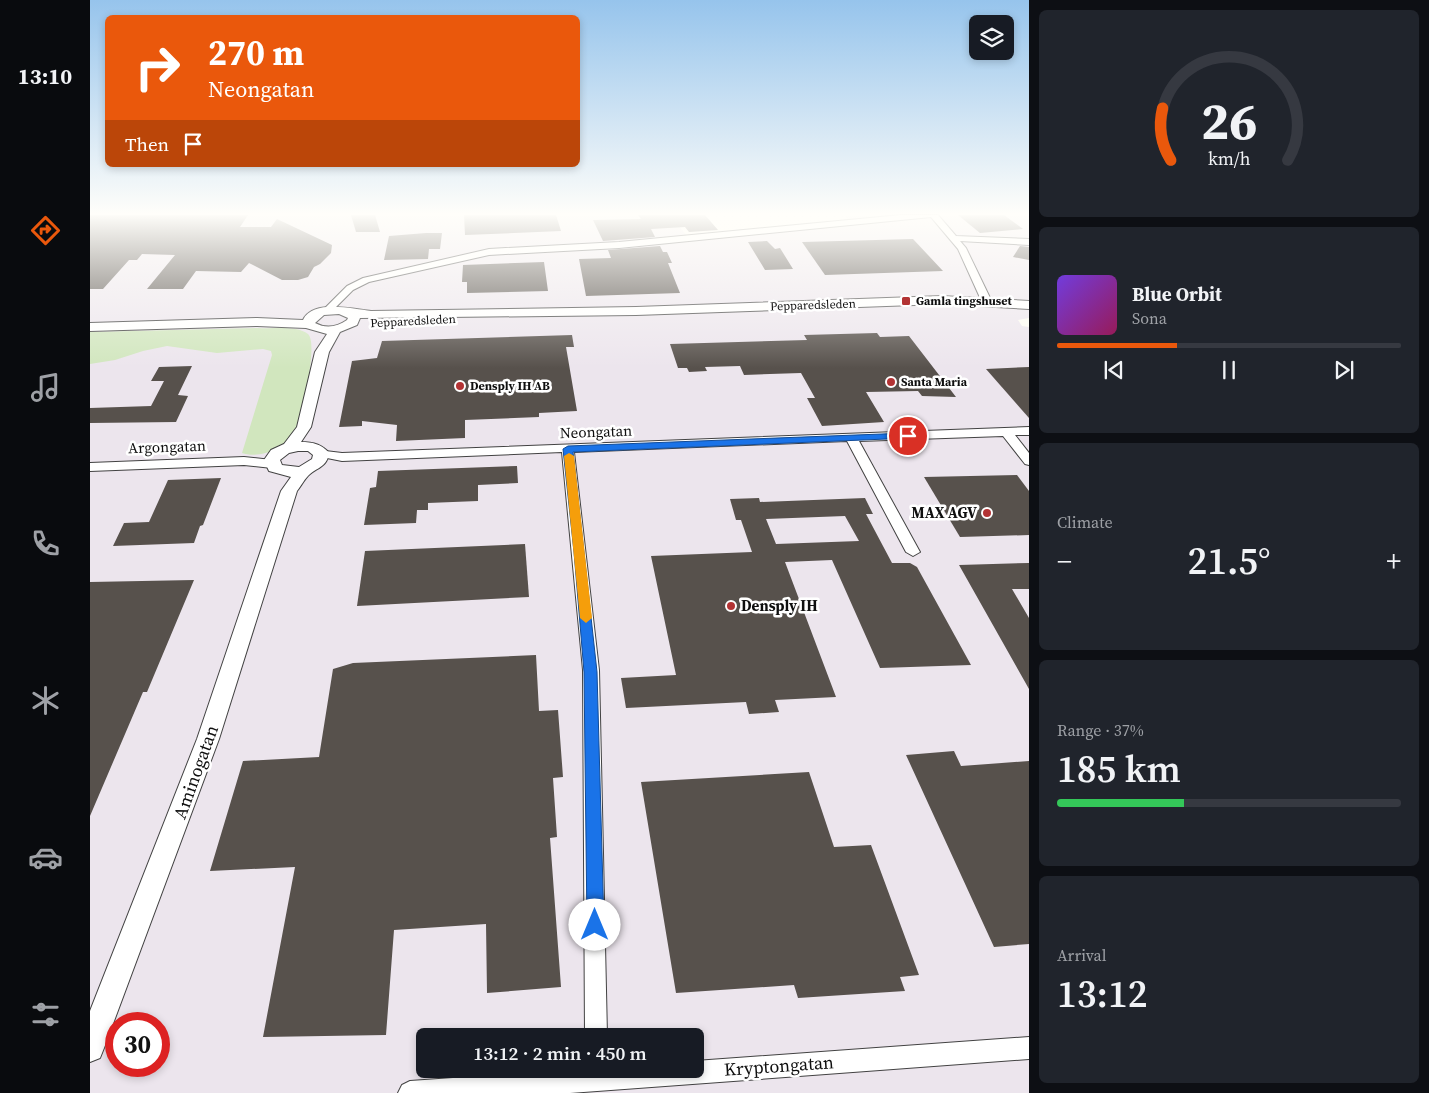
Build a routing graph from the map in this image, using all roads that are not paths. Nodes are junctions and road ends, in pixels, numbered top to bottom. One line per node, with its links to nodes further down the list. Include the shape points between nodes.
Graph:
1 (427, 266): 3 (street, via 366,280 350,288)
2 (972, 266): 4 (street)
3 (340, 299): 6 (street); 7 (street)
4 (987, 302): 5 (street, Pepparedsleden); 6 (street, Pepparedsleden, via 924,301)
5 (1029, 305)
6 (351, 318): 7 (street); 9 (street); 10 (street, via 345,332)
7 (315, 321): 8 (street); 9 (street, via 322,330); 10 (street)
8 (90, 328)
9 (336, 329): 10 (street)
10 (322, 352): 11 (street)
11 (304, 427): 16 (street); 17 (street)
12 (1029, 431): 13 (street, Neongatan)
13 (1006, 432): 14 (street, Neongatan); 18 (street)
14 (851, 438): 15 (street, Neongatan); 21 (street)
15 (568, 449): 17 (street, Neongatan); 22 (street, via 591,672)
16 (280, 458): 17 (street); 17 (street, via 291,472); 19 (street, Argongatan); 20 (street)
17 (314, 459): 20 (street, Aminogatan)
18 (1029, 462)
19 (90, 466)
20 (289, 491): 23 (street, Aminogatan, via 208,739)
21 (913, 552)
22 (596, 1028)
23 (90, 1048)
24 (1029, 1048): 25 (street, Kryptongatan)
25 (704, 1068)
26 (558, 1078): 27 (street, Kryptongatan)
27 (410, 1093)

